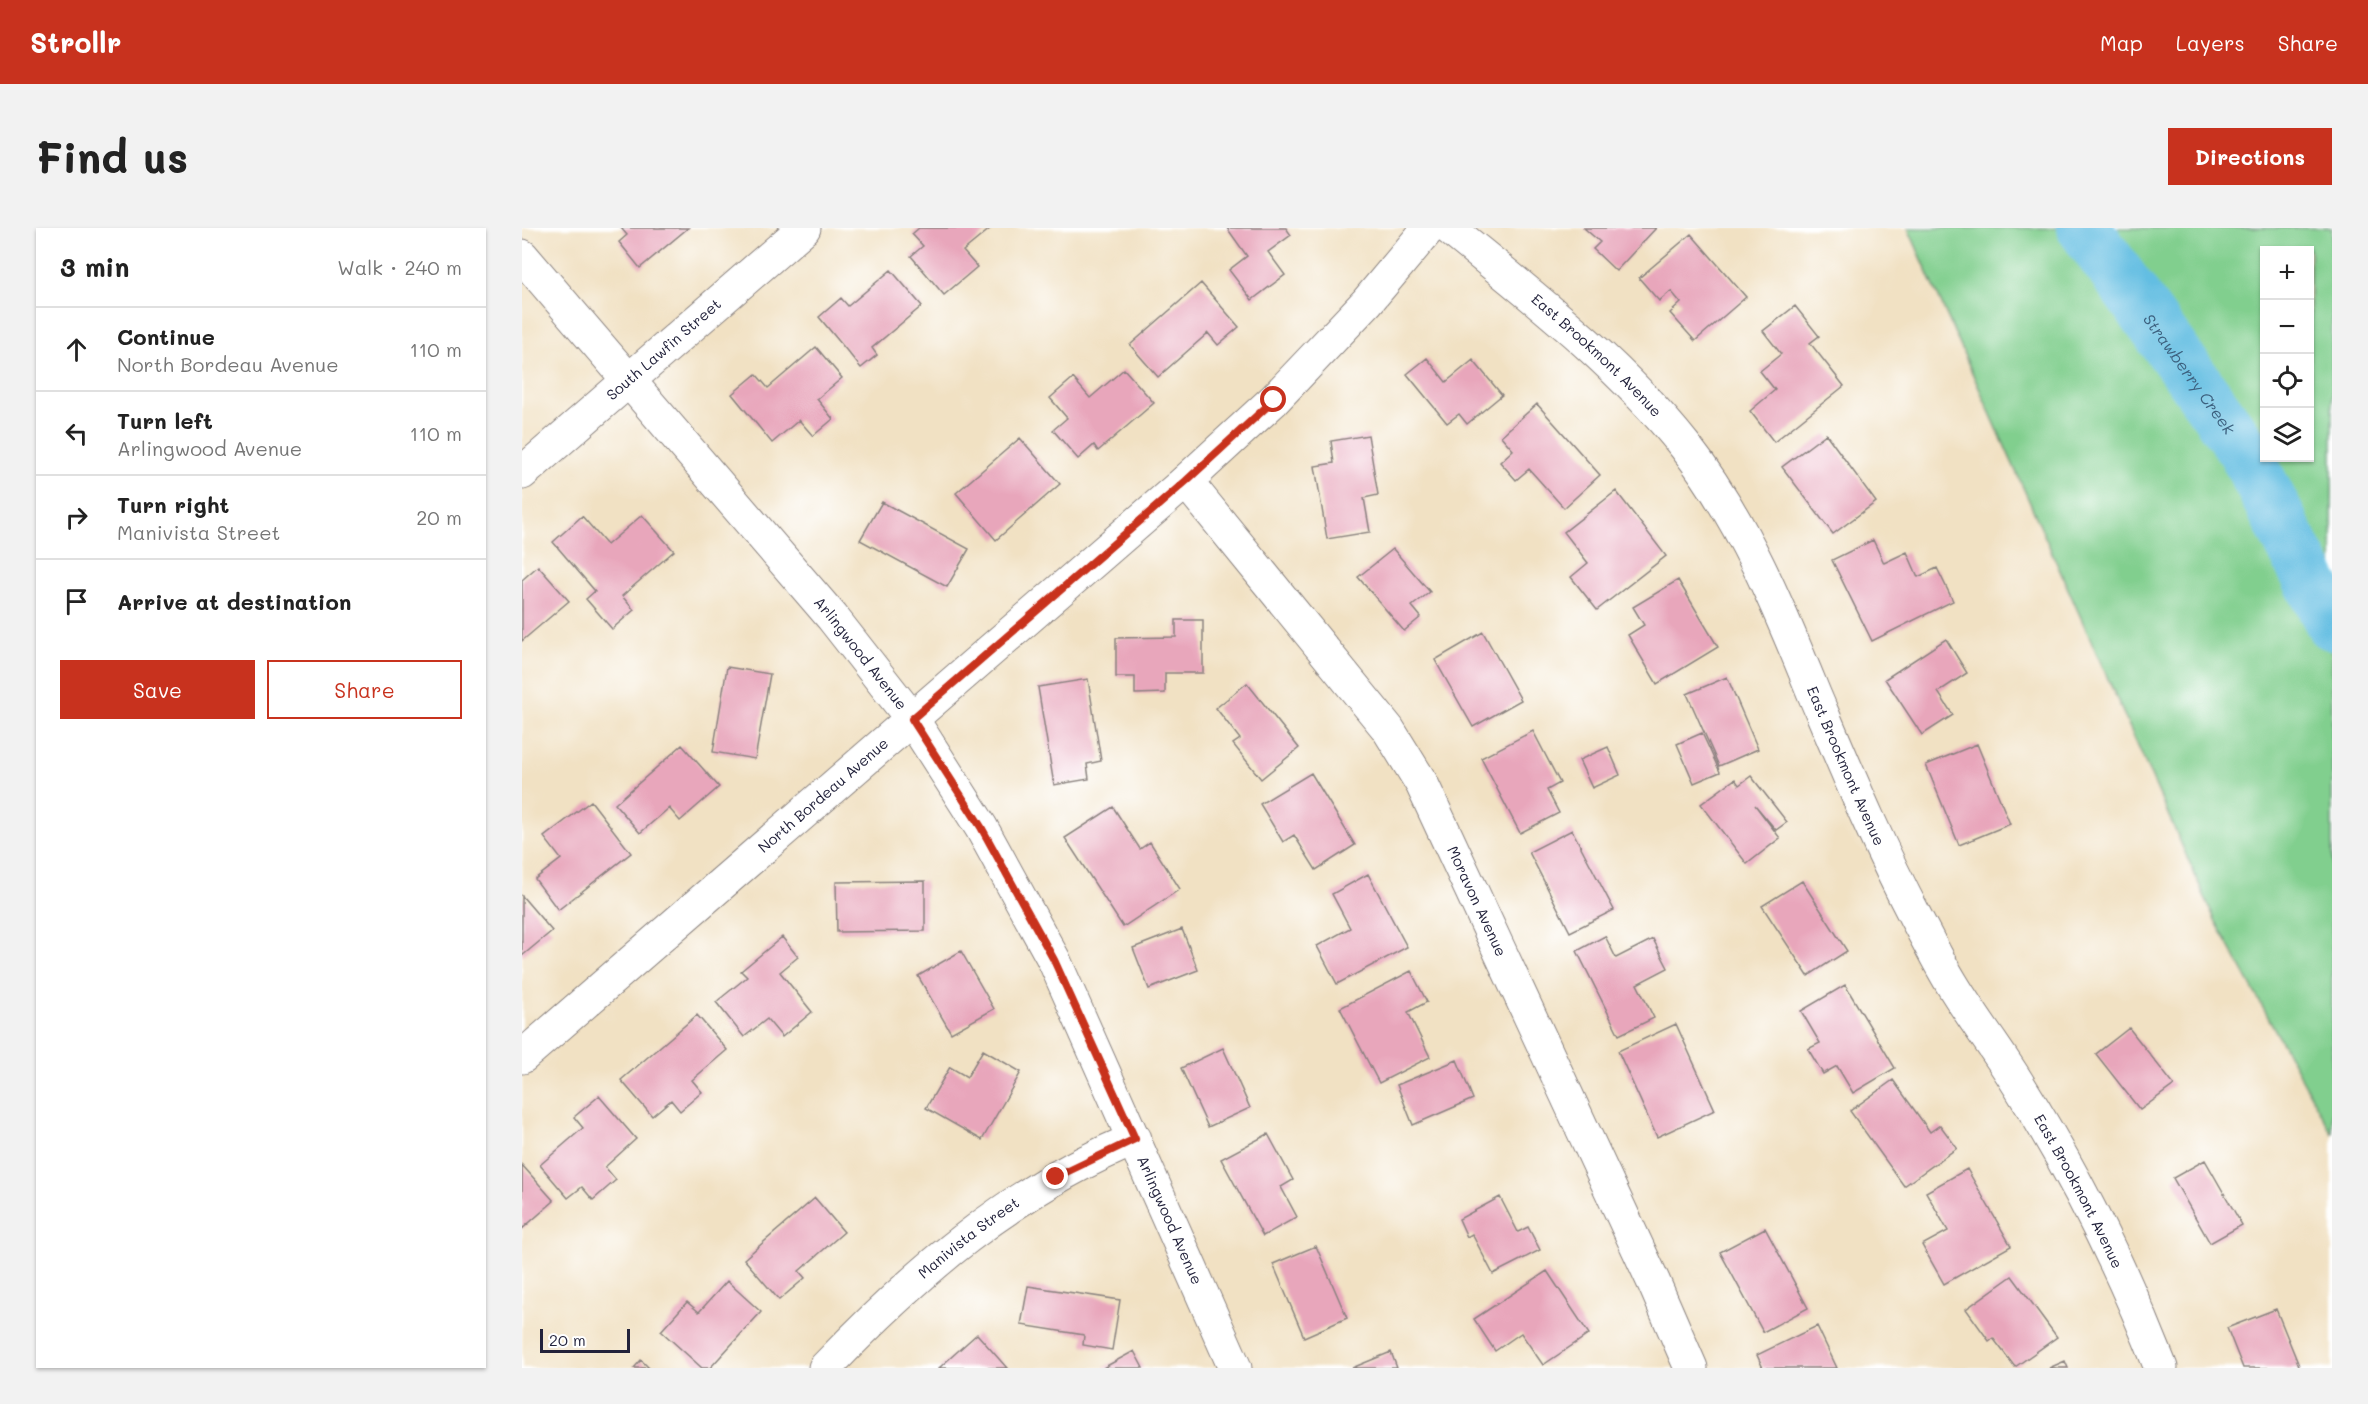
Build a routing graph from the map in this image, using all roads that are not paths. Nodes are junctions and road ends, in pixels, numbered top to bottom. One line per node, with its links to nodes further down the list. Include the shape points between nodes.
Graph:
1 (804, 228): 5 (street, South Lawfin Street)
2 (1429, 228): 7 (street, North Bordeau Avenue, via 1367,302 1274,400)
3 (1449, 228): 14 (street, East Brookmont Avenue, via 1572,329 1633,388 1686,447 1731,514 1772,591 1836,747 1906,900 1953,985 2068,1168 2115,1261)
4 (522, 256): 5 (street, Arlingwood Avenue)
5 (629, 379): 6 (street, South Lawfin Street); 8 (street, Arlingwood Avenue, via 832,617)
6 (522, 473)
7 (1186, 481): 8 (street, North Bordeau Avenue); 13 (street, Moravon Avenue, via 1388,729 1422,784)
8 (912, 719): 9 (street, North Bordeau Avenue); 10 (street, Arlingwood Avenue, via 981,827 1054,960)
9 (522, 1057)
10 (1135, 1139): 11 (street, Manivista Street, via 1056,1177 975,1230 884,1307); 12 (street, Arlingwood Avenue)
11 (825, 1368)
12 (1235, 1368)
13 (1691, 1368)
14 (2161, 1368)

